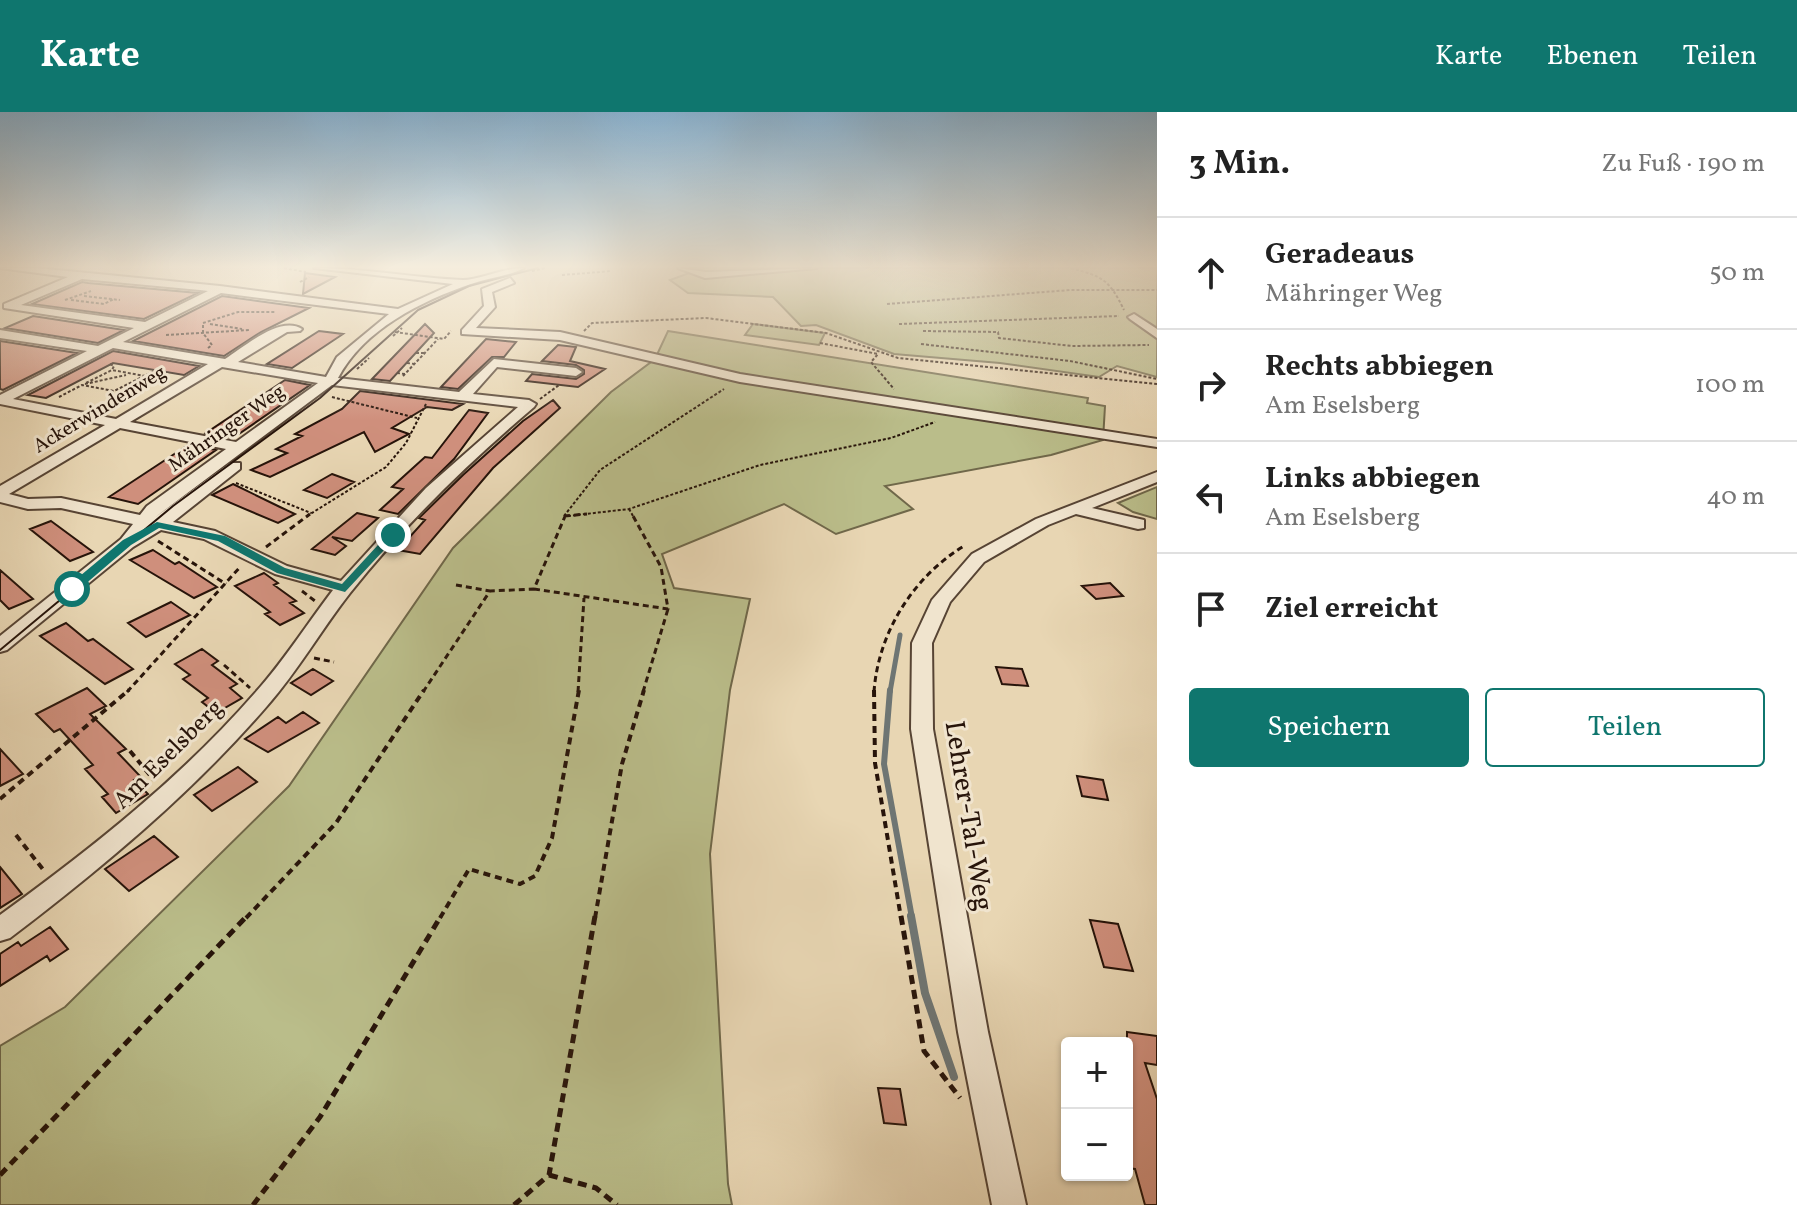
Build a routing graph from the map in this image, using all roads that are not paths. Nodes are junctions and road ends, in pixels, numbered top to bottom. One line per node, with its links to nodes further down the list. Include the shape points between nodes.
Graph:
1 (91, 319): 6 (street)
2 (164, 319): 6 (street)
3 (389, 319): 13 (street, Mähringer Weg, via 345,357)
4 (476, 319): 17 (street, via 464,329 594,343 740,378 1129,434)
5 (1137, 319): 9 (street)
6 (146, 326): 10 (street)
7 (296, 329): 11 (street, Ackerwindenweg, via 285,328)
8 (0, 334): 10 (street)
9 (1157, 334)
10 (105, 347): 11 (street); 11 (street); 15 (street, via 43,382)
11 (221, 363): 13 (street); 16 (street, Ackerwindenweg)
12 (576, 372): 14 (street, via 494,363)
13 (333, 382): 14 (street); 18 (street, Mähringer Weg); 22 (street, Mähringer Weg, via 221,476)
14 (464, 395): 24 (street, Am Eselsberg, via 529,404 452,471)
15 (2, 397): 16 (street)
16 (118, 423): 18 (street); 20 (street, Ackerwindenweg)
17 (1157, 443)
18 (238, 447): 22 (street, Mähringer Weg)
19 (1157, 477): 21 (street, Lehrer-Tal-Weg)
20 (0, 495): 22 (street)
21 (1075, 509): 23 (street); 27 (street, Lehrer-Tal-Weg, via 978,558 941,600 922,643 922,729 973,1032)
22 (149, 523): 24 (street, via 221,539 293,575); 25 (street, Mähringer Weg)
23 (1138, 524)
24 (345, 588): 26 (street, Am Eselsberg, via 261,699 166,795 130,830)
25 (0, 646)
26 (0, 930)
27 (1009, 1205)

